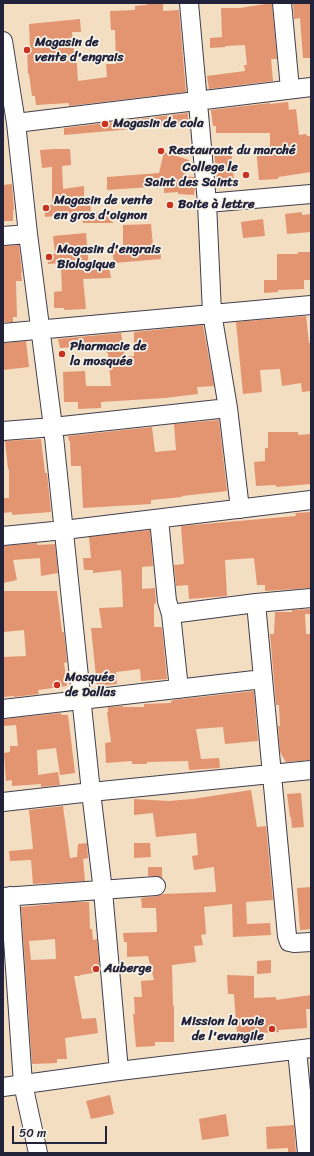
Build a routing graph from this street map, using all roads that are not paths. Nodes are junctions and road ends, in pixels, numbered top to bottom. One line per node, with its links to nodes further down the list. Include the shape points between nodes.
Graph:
1 (189, 3): 6 (street)
2 (282, 3): 5 (street)
3 (3, 41): 7 (street)
4 (311, 87): 5 (street)
5 (290, 90): 6 (street)
6 (198, 101): 7 (street); 9 (street)
7 (16, 123): 10 (street)
8 (311, 194): 9 (street)
9 (207, 203): 13 (street)
10 (28, 234): 11 (street); 14 (street)
11 (3, 236)
12 (311, 307): 13 (street)
13 (212, 313): 14 (street); 16 (street)
14 (40, 329): 15 (street); 17 (street)
15 (3, 333)
16 (228, 408): 17 (street); 20 (street)
17 (53, 427): 18 (street); 22 (street)
18 (3, 431)
19 (311, 500): 20 (street)
20 (240, 509): 21 (street)
21 (159, 519): 22 (street); 26 (street, via 167,601)
22 (64, 530): 23 (street); 29 (street)
23 (3, 536)
24 (311, 598): 25 (street)
25 (256, 603): 26 (street); 27 (street)
26 (171, 614): 28 (street)
27 (263, 679): 28 (street); 32 (street)
28 (179, 688): 29 (street)
29 (82, 700): 30 (street); 33 (street)
30 (3, 709)
31 (311, 770): 32 (street)
32 (272, 774): 33 (street); 38 (street, via 287,936 289,942)
33 (91, 792): 34 (street); 36 (street)
34 (3, 802)
35 (156, 886): 36 (street)
36 (103, 891): 37 (street); 40 (street)
37 (7, 897): 41 (street)
38 (311, 942)
39 (304, 1049): 40 (street); 44 (street)
40 (119, 1071): 41 (street)
41 (23, 1084): 42 (street); 43 (street)
42 (3, 1087)
43 (38, 1153)
44 (307, 1153)

